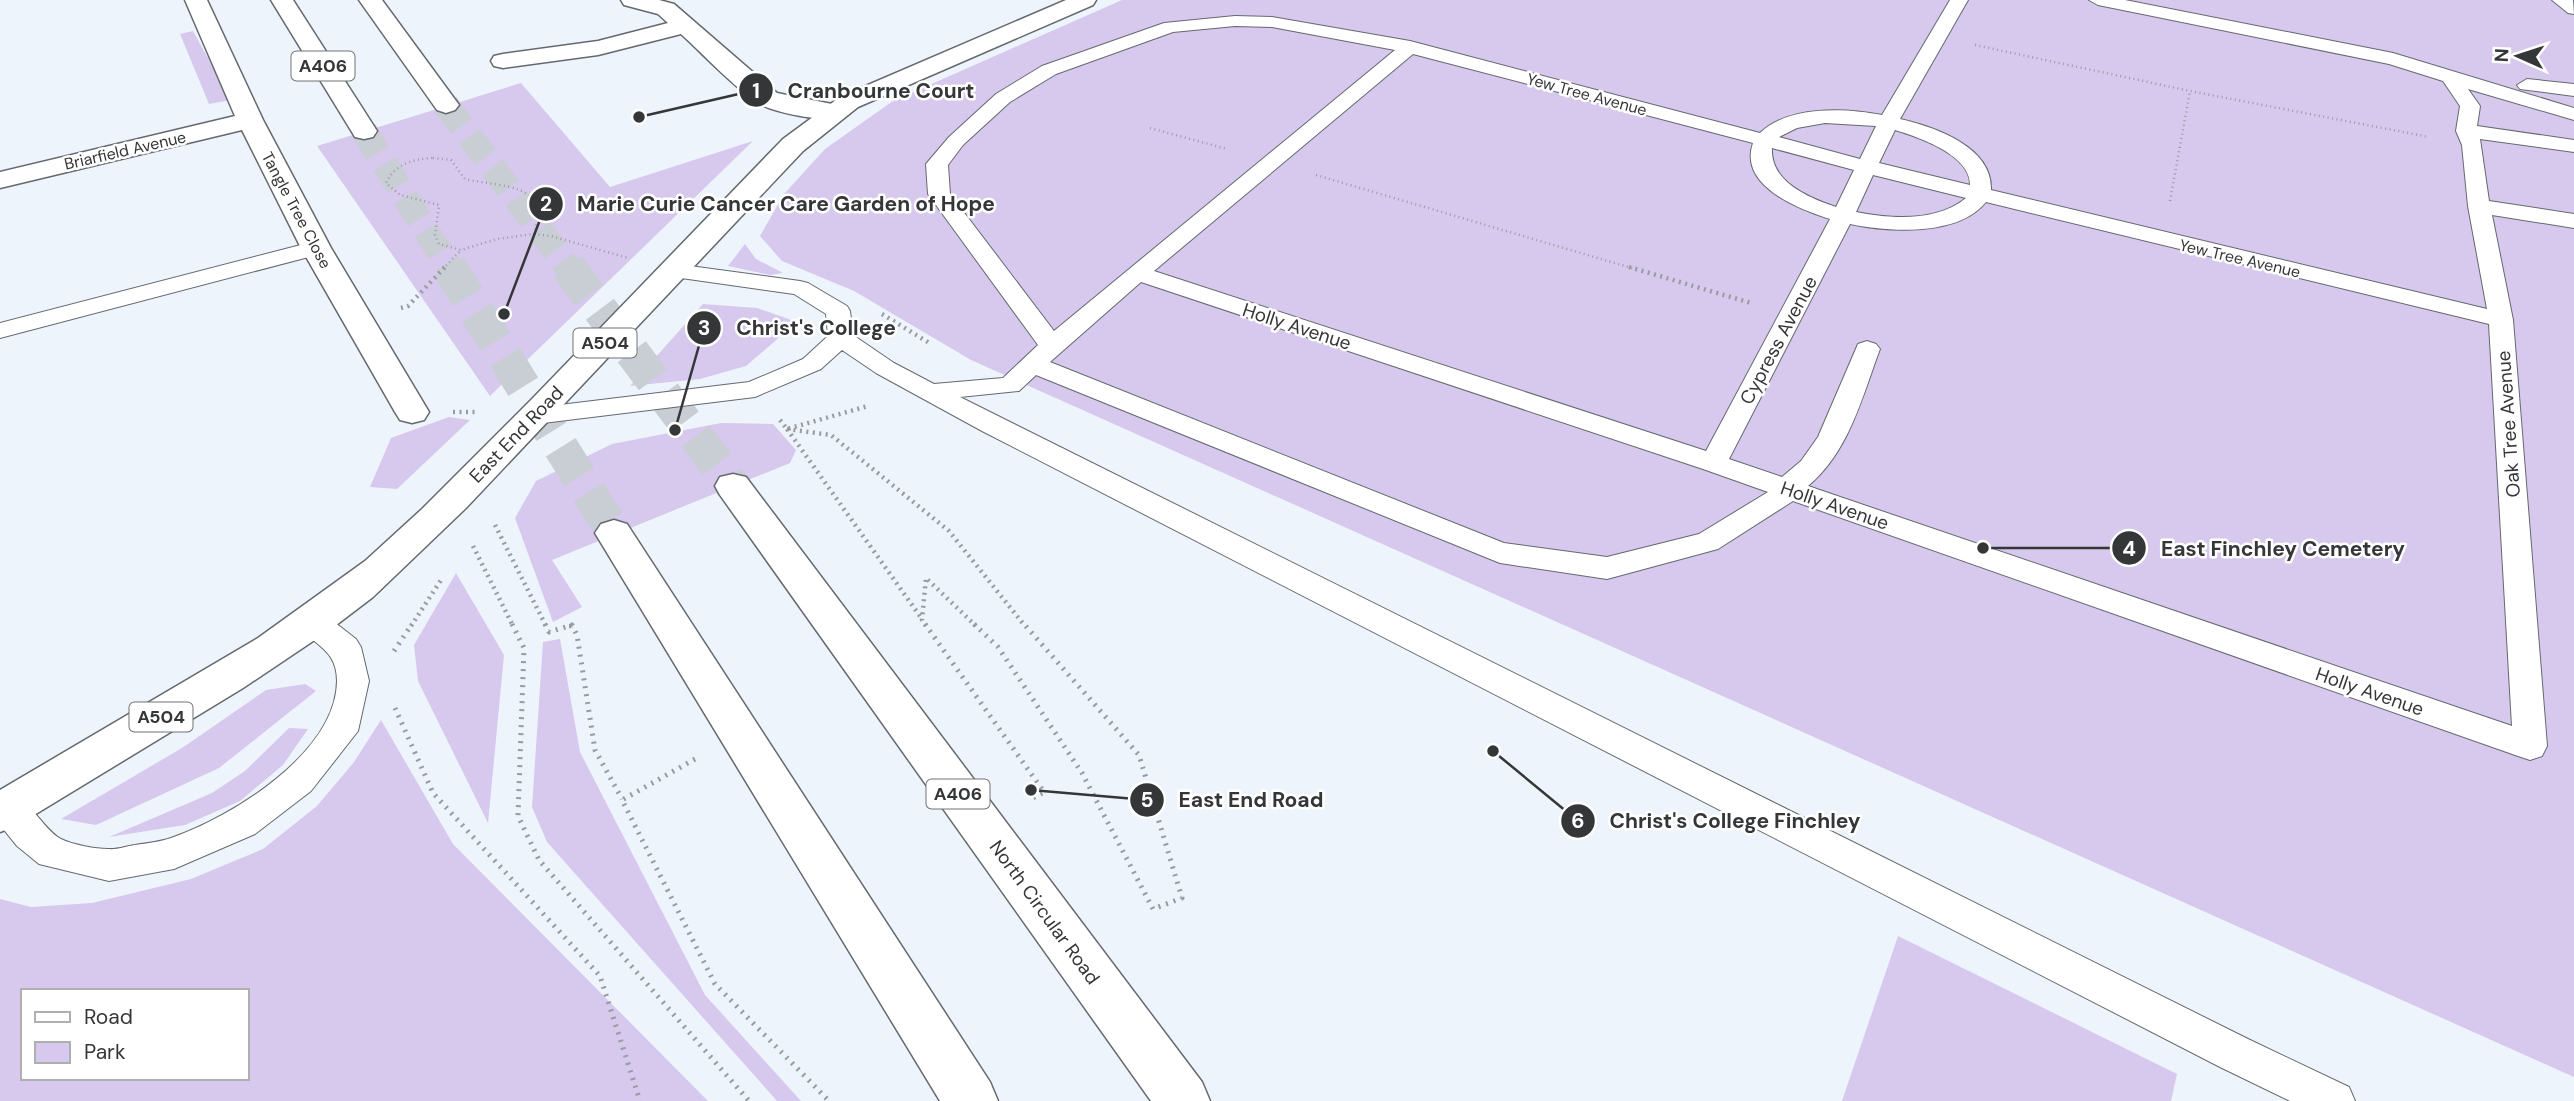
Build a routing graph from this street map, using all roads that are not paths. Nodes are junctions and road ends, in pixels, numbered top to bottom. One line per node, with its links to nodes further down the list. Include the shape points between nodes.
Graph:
1 (196, 0): 18 (main road, Tangle Tree Close)
2 (282, 0): 21 (main road, A406)
3 (370, 0): 15 (main road)
4 (632, 0): 10 (main road, via 666,9)
5 (1085, 0): 16 (main road, East End Road / A504)
6 (1959, 0): 19 (lane)
7 (2098, 0): 13 (lane, via 2393,60)
8 (2561, 0): 9 (lane)
9 (2574, 9)
10 (686, 26): 12 (main road, via 598,48); 16 (main road, via 768,98)
11 (1410, 47): 22 (lane, Yew Tree Avenue); 32 (lane); 37 (lane, Yew Tree Avenue, via 1272,22 1170,27 1049,69 1003,98 937,164 939,194)
12 (503, 61)
13 (2450, 77): 14 (lane); 17 (lane); 20 (lane)
14 (2574, 90)
15 (446, 105)
16 (833, 112): 31 (main road, East End Road / A504, via 793,145)
17 (2574, 114)
18 (250, 120): 25 (main road, Briarfield Avenue); 30 (main road, Tangle Tree Close)
19 (1888, 122): 22 (lane, via 1857,117 1798,121 1776,129); 24 (lane, Cypress Avenue); 26 (lane, via 1931,136 1971,161 1981,178)
20 (2469, 128): 23 (lane); 27 (lane, Oak Tree Avenue)
21 (364, 131)
22 (1763, 141): 24 (lane, Yew Tree Avenue); 28 (lane, via 1758,156 1765,173 1783,190)
23 (2574, 146)
24 (1867, 167): 26 (lane, Yew Tree Avenue); 28 (lane, Cypress Avenue)
25 (0, 180)
26 (1979, 195): 28 (lane, via 1956,214 1915,223); 33 (lane, Yew Tree Avenue)
27 (2479, 206): 29 (lane); 33 (lane, Oak Tree Avenue)
28 (1843, 216): 41 (lane, Cypress Avenue)
29 (2574, 221)
30 (316, 248): 34 (lane); 39 (main road, Tangle Tree Close)
31 (675, 271): 35 (lane, via 800,288 838,311); 40 (main road, East End Road / A504)
32 (1136, 273): 37 (lane); 41 (lane, Holly Avenue)
33 (2501, 320): 46 (lane, Oak Tree Avenue)
34 (0, 331)
35 (841, 338): 38 (lane); 40 (lane, via 812,364 755,389)
36 (1867, 349): 43 (lane, via 1833,432 1815,463)
37 (1042, 355): 38 (lane, via 1010,385); 43 (lane, via 1500,553 1607,568 1708,542 1781,497)
38 (931, 392): 50 (lane)
39 (412, 412)
40 (535, 416): 45 (main road, East End Road / A504, via 420,533)
41 (1713, 463): 43 (lane, Holly Avenue)
42 (733, 486): 49 (main road, North Circular Road / A406)
43 (1786, 488): 46 (lane, Holly Avenue)
44 (614, 533): 48 (main road)
45 (313, 622): 47 (main road, East End Road / A504, via 226,679); 47 (lane, via 345,647 354,681 341,731 299,781 242,823 174,854 109,865 52,853)
46 (2530, 746)
47 (3, 810)
48 (971, 1101)
49 (1184, 1101)
50 (2334, 1101)

